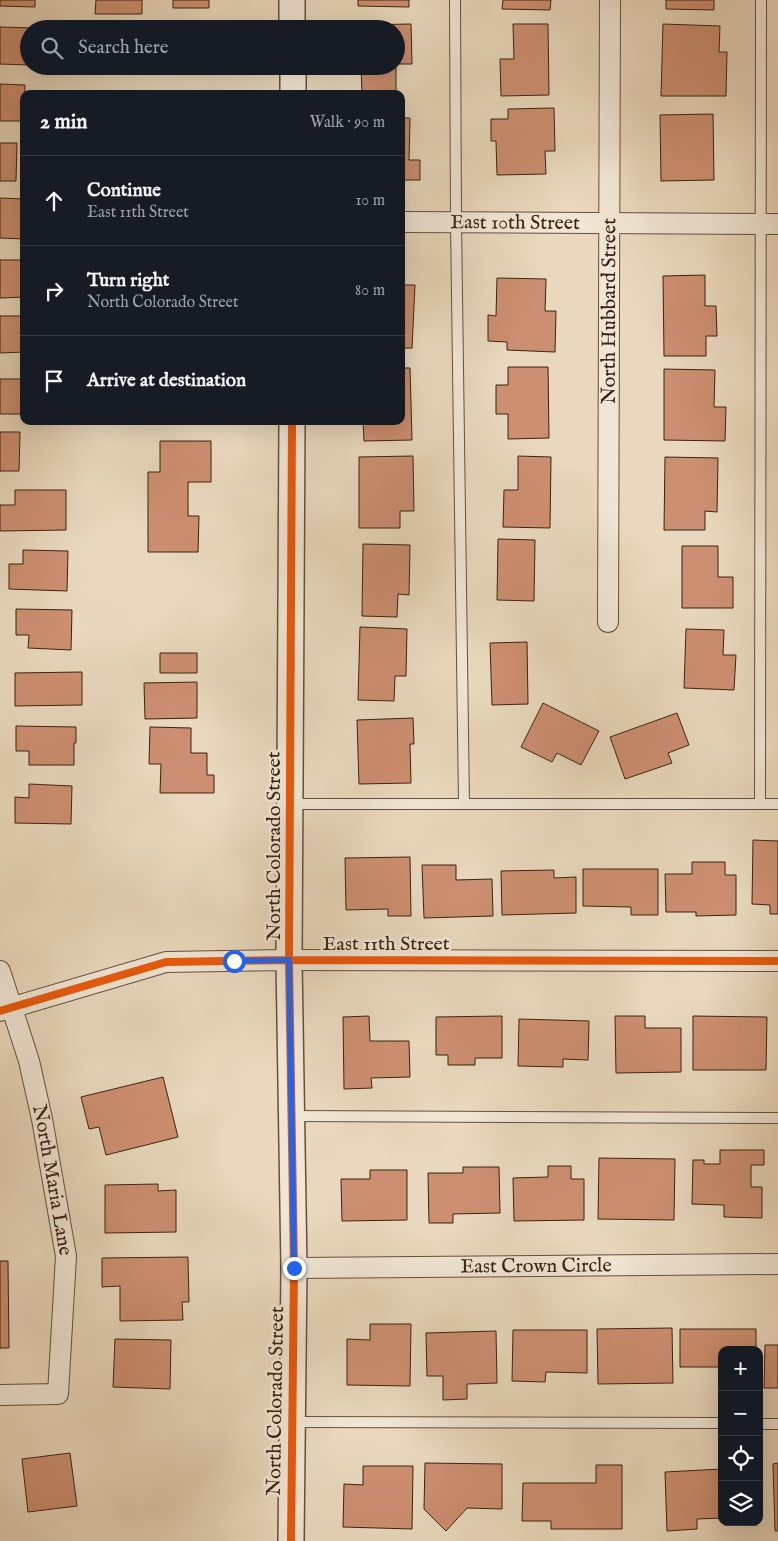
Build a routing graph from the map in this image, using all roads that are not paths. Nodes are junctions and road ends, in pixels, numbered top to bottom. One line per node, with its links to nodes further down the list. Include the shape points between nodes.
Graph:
1 (292, 0): 5 (street)
2 (455, 0): 9 (lane)
3 (610, 0): 10 (street, North Hubbard Street)
4 (761, 0): 11 (lane)
5 (292, 20)
6 (293, 75): 7 (street)
7 (293, 90)
8 (405, 222): 9 (street, East 10th Street)
9 (456, 222): 10 (street, East 10th Street); 15 (lane)
10 (609, 223): 11 (street, East 10th Street); 13 (street, North Hubbard Street)
11 (770, 224): 16 (lane)
12 (292, 425): 14 (street, North Colorado Street)
13 (608, 622)
14 (290, 804): 15 (lane); 18 (street, North Colorado Street)
15 (464, 804): 16 (lane)
16 (760, 804): 17 (lane)
17 (778, 804)
18 (289, 960): 19 (street, East 11th Street); 21 (street, East 11th Street, via 166,962); 22 (street, North Colorado Street)
19 (778, 961)
20 (0, 971): 21 (street, North Maria Lane)
21 (6, 1009): 26 (street, North Maria Lane, via 32,1071 66,1256 58,1394)
22 (292, 1116): 23 (lane); 25 (street, North Colorado Street)
23 (778, 1118)
24 (778, 1264): 25 (street, East Crown Circle)
25 (294, 1268): 27 (street, North Colorado Street)
26 (0, 1395)
27 (292, 1422): 28 (lane); 31 (street, North Colorado Street)
28 (718, 1424)
29 (763, 1424): 30 (lane)
30 (778, 1424)
31 (291, 1541)

